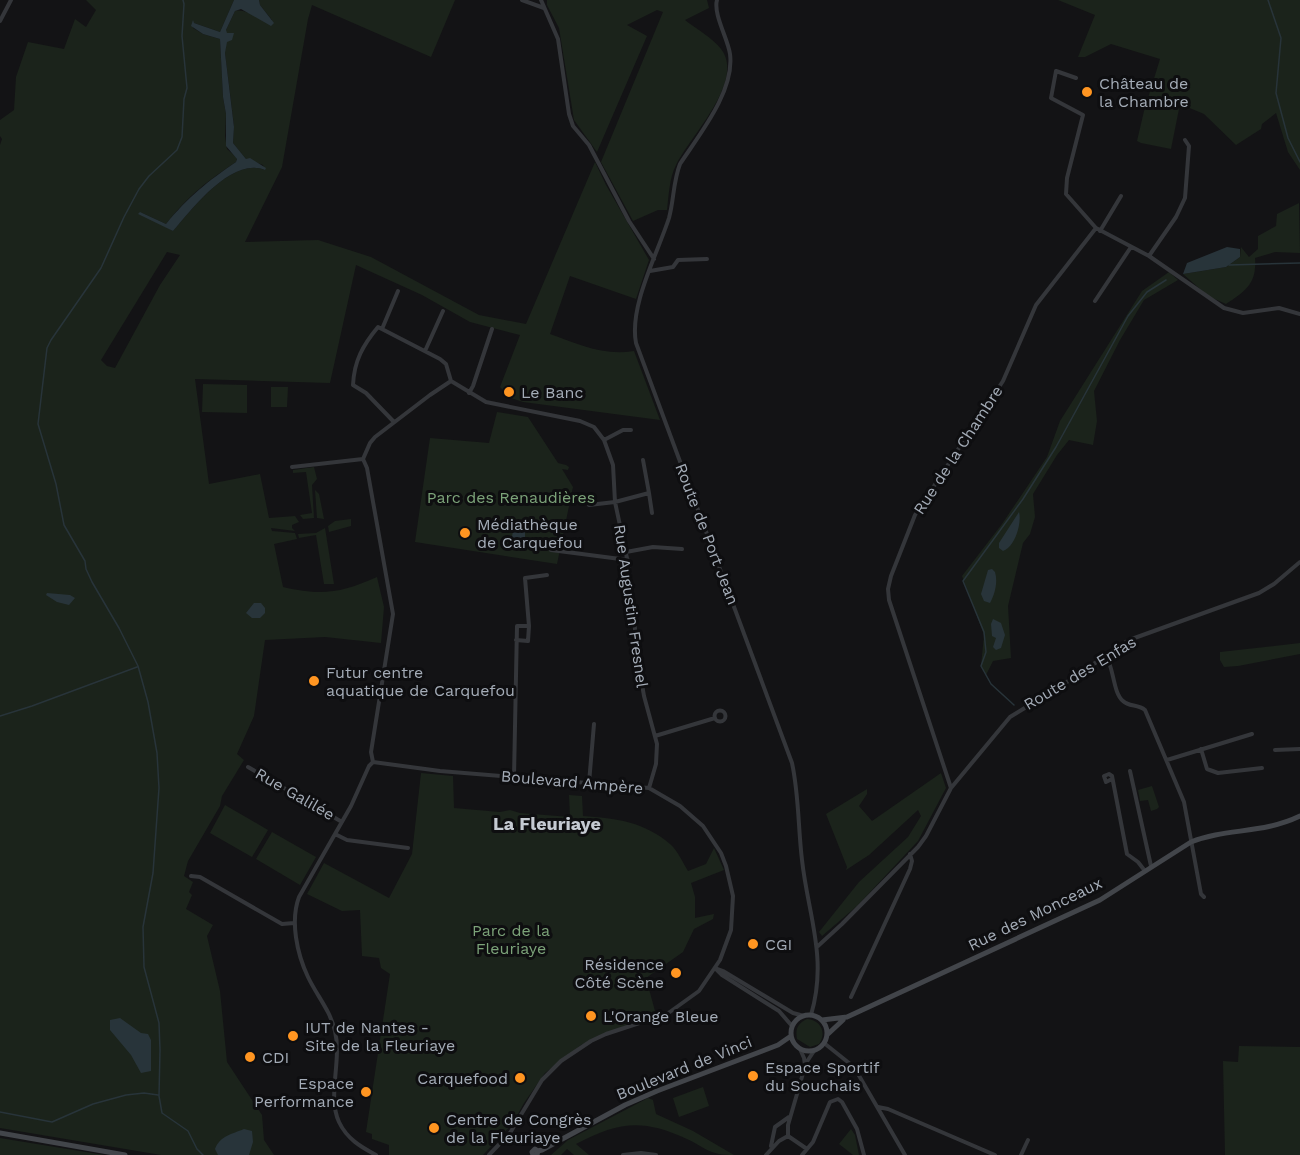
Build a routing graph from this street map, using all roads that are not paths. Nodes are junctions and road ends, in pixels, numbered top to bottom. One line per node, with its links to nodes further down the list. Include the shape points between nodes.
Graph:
1 (11, 0): 6 (street)
2 (522, 0): 5 (street)
3 (541, 0): 5 (street)
4 (717, 0): 13 (street, Route de Port Jean, via 716,10 730,52 730,68 720,100 677,170 669,217)
5 (543, 8): 13 (street, via 558,39 573,126 589,145)
6 (0, 19)
7 (1076, 78): 10 (street, via 1056,71 1052,98 1083,115 1066,194)
8 (1185, 141): 12 (street, via 1189,146 1185,198)
9 (1121, 196): 10 (street, Rue de la Chambre)
10 (1098, 230): 11 (street); 60 (street, Rue de la Chambre, via 1036,305 1003,381 915,514 891,576 889,600)
11 (1131, 247): 12 (street); 17 (street)
12 (1149, 256): 19 (street, via 1224,308 1244,313 1279,308)
13 (654, 259): 15 (street, Route de Port Jean)
14 (707, 259): 15 (street, via 678,260 673,267)
15 (650, 271): 72 (street, Route de Port Jean, via 635,317 636,343 792,763 802,862)
16 (398, 291): 20 (street)
17 (1095, 301)
18 (443, 311): 22 (street)
19 (1300, 314)
20 (381, 329): 22 (street); 25 (street, via 378,327 357,358 353,385)
21 (492, 329): 24 (street)
22 (425, 351): 23 (street, via 446,364)
23 (451, 381): 24 (street); 25 (street)
24 (469, 393): 27 (street, Rue Augustin Fresnel, via 486,402 580,422 594,427)
25 (394, 422): 28 (street, via 370,443)
26 (631, 430): 27 (street)
27 (604, 440): 32 (street, Rue Augustin Fresnel, via 613,465)
28 (363, 459): 30 (street); 52 (street, via 393,614 371,752)
29 (643, 460): 31 (street)
30 (292, 467)
31 (650, 493): 32 (street); 34 (street)
32 (615, 502): 33 (street); 37 (street, Rue Augustin Fresnel)
33 (589, 505)
34 (652, 513)
35 (551, 549): 38 (street)
36 (682, 549): 37 (street, via 653,547)
37 (626, 552): 38 (street, Rue Augustin Fresnel)
38 (628, 560): 47 (street, Rue Augustin Fresnel, via 641,683)
39 (1300, 562): 43 (street, Route des Enfas, via 1259,593 1129,640)
40 (547, 575): 41 (street, via 525,578)
41 (529, 626): 42 (street, via 517,626); 42 (street, via 528,641)
42 (516, 640): 56 (street)
43 (1106, 656): 51 (street, via 1120,698 1143,708); 60 (street, Route des Enfas, via 1010,717)
44 (715, 718): 47 (street)
45 (594, 724): 58 (street)
46 (1252, 734): 49 (street)
47 (655, 736): 59 (street, Rue Augustin Fresnel, via 656,764)
48 (1300, 749): 50 (street)
49 (1201, 750): 51 (street); 54 (street, via 1207,769 1218,773)
50 (1275, 750)
51 (1167, 760): 64 (street, via 1184,802)
52 (373, 762): 56 (street, Boulevard Ampère); 62 (street)
53 (248, 767): 62 (street, Rue Galilée)
54 (1262, 768)
55 (1130, 771): 67 (street)
56 (514, 777): 58 (street, Boulevard Ampère)
57 (1112, 779): 68 (street, via 1126,854)
58 (589, 783): 59 (street, Boulevard Ampère)
59 (649, 788): 73 (street, Boulevard Ampère, via 680,806 703,826 726,866 733,896 732,919)
60 (951, 788): 66 (street, via 926,836)
61 (1300, 816): 64 (main road, Rue des Monceaux, via 1274,827)
62 (342, 822): 63 (street)
63 (335, 834): 65 (street, via 353,842); 71 (street, via 299,897)
64 (1191, 842): 67 (main road, Rue des Monceaux); 70 (street)
65 (408, 848)
66 (910, 855): 72 (street); 74 (street, via 910,869)
67 (1151, 866): 68 (main road, Rue des Monceaux)
68 (1144, 871): 77 (main road, Rue des Monceaux, via 1100,900)
69 (191, 876): 71 (street, via 282,924)
70 (1204, 897)
71 (294, 923): 98 (street, via 308,978 335,1031 336,1115 346,1134)
72 (818, 946): 75 (street, Route de Port Jean)
73 (715, 968): 76 (street); 79 (street, via 779,1011); 102 (street, Boulevard Ampère, via 699,991 675,1010 661,1018 610,1032 561,1060 542,1080 510,1133)
74 (851, 997)
75 (811, 1015): 76 (main road); 78 (main road)
76 (804, 1016): 79 (main road)
77 (847, 1017): 78 (main road, Rue des Monceaux); 80 (main road, Rue des Monceaux)
78 (822, 1020): 80 (main road)
79 (792, 1026): 81 (main road)
80 (827, 1035): 82 (main road)
81 (791, 1036): 83 (main road, Boulevard de Vinci); 84 (main road)
82 (824, 1044): 85 (main road); 87 (street, via 854,1067)
83 (778, 1045): 84 (main road, Boulevard de Vinci); 99 (main road, Boulevard de Vinci, via 657,1091)
84 (797, 1047): 85 (main road); 86 (street, via 804,1058)
85 (814, 1051): 86 (street)
86 (804, 1068): 88 (street)
87 (877, 1107): 108 (street); 109 (street)
88 (792, 1114): 89 (street); 90 (street)
89 (782, 1124): 90 (street); 92 (street, via 775,1127)
90 (788, 1127): 93 (street)
91 (0, 1133): 100 (main road)
92 (775, 1136): 94 (street); 96 (street)
93 (788, 1136): 94 (street); 97 (street)
94 (781, 1140): 96 (street)
95 (1028, 1140): 110 (street)
96 (770, 1149): 105 (street)
97 (807, 1149): 106 (street); 107 (street, via 830,1102 838,1099 857,1129)
98 (367, 1153): 101 (street)
99 (534, 1154)
100 (125, 1155)
101 (376, 1155)
102 (489, 1155)
103 (623, 1155): 104 (street)
104 (656, 1155)
105 (766, 1155)
106 (802, 1155)
107 (864, 1155)
108 (905, 1155)
109 (995, 1155)
110 (1021, 1155)

